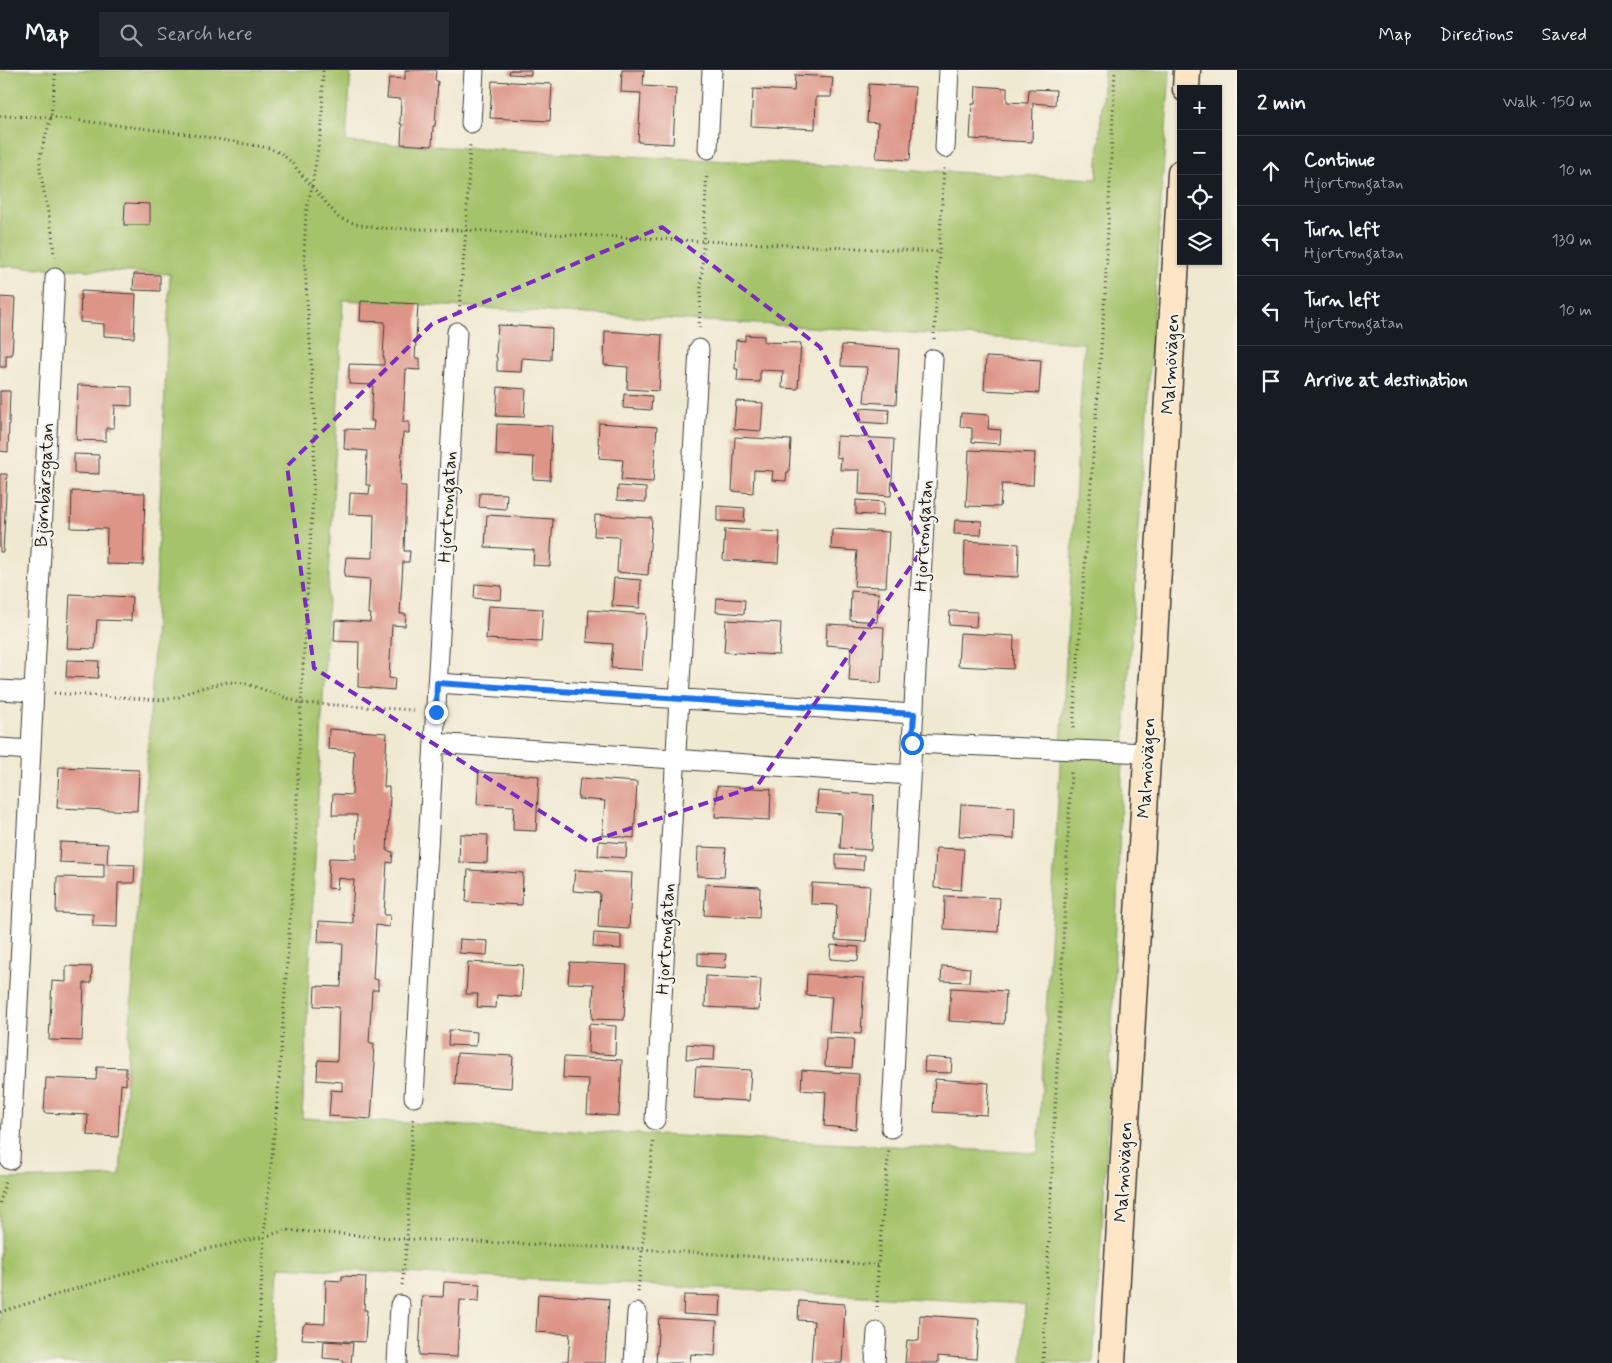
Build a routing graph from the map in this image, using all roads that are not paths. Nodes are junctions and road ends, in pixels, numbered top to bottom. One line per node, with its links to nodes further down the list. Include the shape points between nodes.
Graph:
1 (474, 70): 6 (street)
2 (712, 70): 8 (street)
3 (949, 70): 7 (street)
4 (1187, 70): 5 (main road)
5 (1186, 85)
6 (471, 123)
7 (945, 148)
8 (708, 150)
9 (1181, 175): 23 (main road, Malmövägen)
10 (55, 278): 16 (street, Björnbärsgatan)
11 (457, 332): 14 (street, Hjortrongatan)
12 (699, 349): 17 (street, Hjortrongatan)
13 (933, 359): 18 (street, Hjortrongatan)
14 (437, 683): 17 (street); 19 (street, Hjortrongatan)
15 (0, 690): 16 (street)
16 (34, 692): 22 (street, Björnbärsgatan)
17 (679, 698): 18 (street); 24 (street, Hjortrongatan)
18 (914, 714): 20 (street, Hjortrongatan)
19 (434, 743): 24 (street); 26 (street, Hjortrongatan)
20 (912, 743): 23 (street); 25 (street, Hjortrongatan)
21 (0, 748): 22 (street)
22 (31, 750): 29 (street, Björnbärsgatan)
23 (1147, 753): 36 (main road, Malmövägen)
24 (675, 759): 25 (street); 27 (street, Hjortrongatan)
25 (910, 775): 28 (street, Hjortrongatan)
26 (414, 1097)
27 (655, 1120)
28 (891, 1128)
29 (10, 1160)
30 (400, 1305): 33 (street)
31 (637, 1313): 34 (street)
32 (877, 1332): 35 (street)
33 (397, 1363)
34 (634, 1363)
35 (875, 1363)
36 (1112, 1363)

